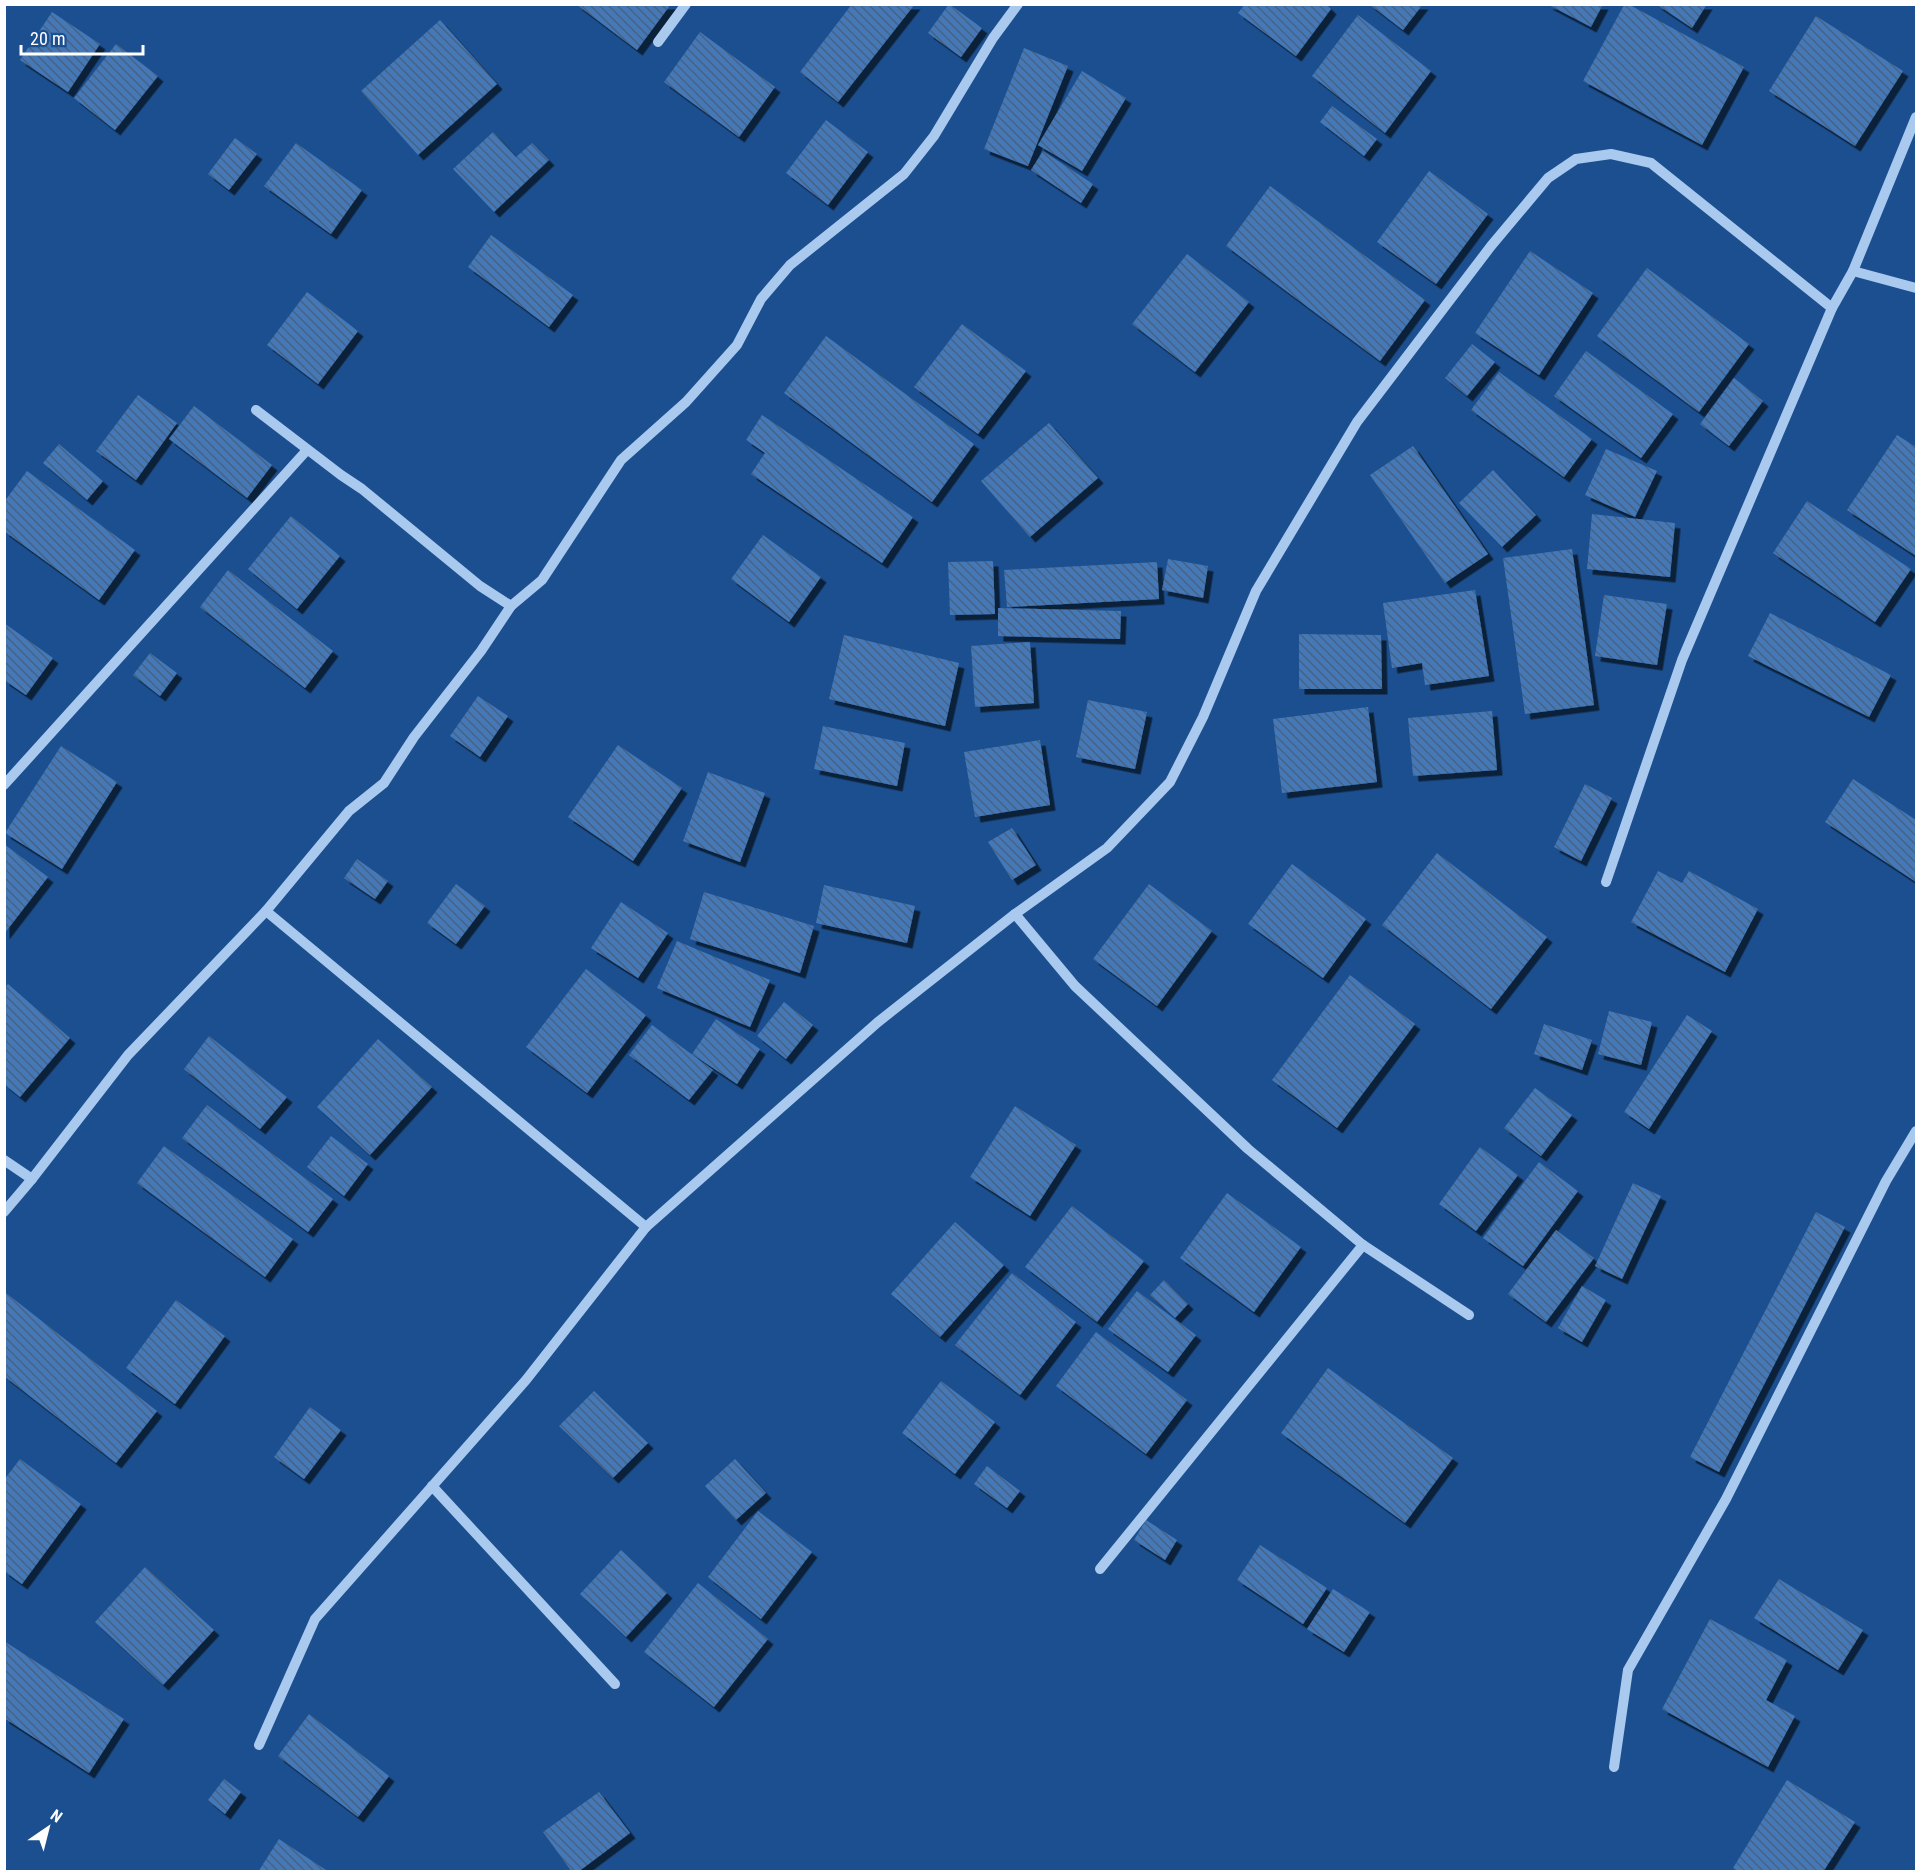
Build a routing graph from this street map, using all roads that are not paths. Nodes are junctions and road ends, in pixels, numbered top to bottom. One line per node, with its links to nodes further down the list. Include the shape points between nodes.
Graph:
1 (686, 4): 3 (street)
2 (1018, 4): 10 (street, via 934,136 904,174 790,265 761,299 736,345 686,402 621,460 542,580)
3 (658, 42)
4 (1917, 117): 5 (street)
5 (1853, 271): 6 (street); 7 (street)
6 (1917, 288)
7 (1832, 308): 12 (street, via 1682,660); 14 (street, via 1651,164 1611,154 1576,159 1548,178 1357,422 1256,591 1203,717 1170,782 1107,848)
8 (256, 410): 9 (street)
9 (308, 450): 10 (street, via 480,586); 11 (street)
10 (511, 606): 13 (street, via 384,783 349,811)
11 (4, 785)
12 (1606, 882)
13 (266, 911): 17 (street, via 128,1055); 19 (street)
14 (1015, 914): 19 (street, via 878,1022); 20 (street, via 1075,986 1248,1149)
15 (1917, 1131): 26 (street, via 1886,1181 1726,1499 1628,1670)
16 (4, 1160): 17 (street)
17 (33, 1179): 18 (street)
18 (4, 1212)
19 (646, 1227): 22 (street, via 526,1380)
20 (1363, 1245): 21 (street); 23 (street)
21 (1469, 1315)
22 (432, 1486): 24 (street); 25 (street, via 315,1618)
23 (1100, 1569)
24 (615, 1684)
25 (259, 1745)
26 (1614, 1767)

